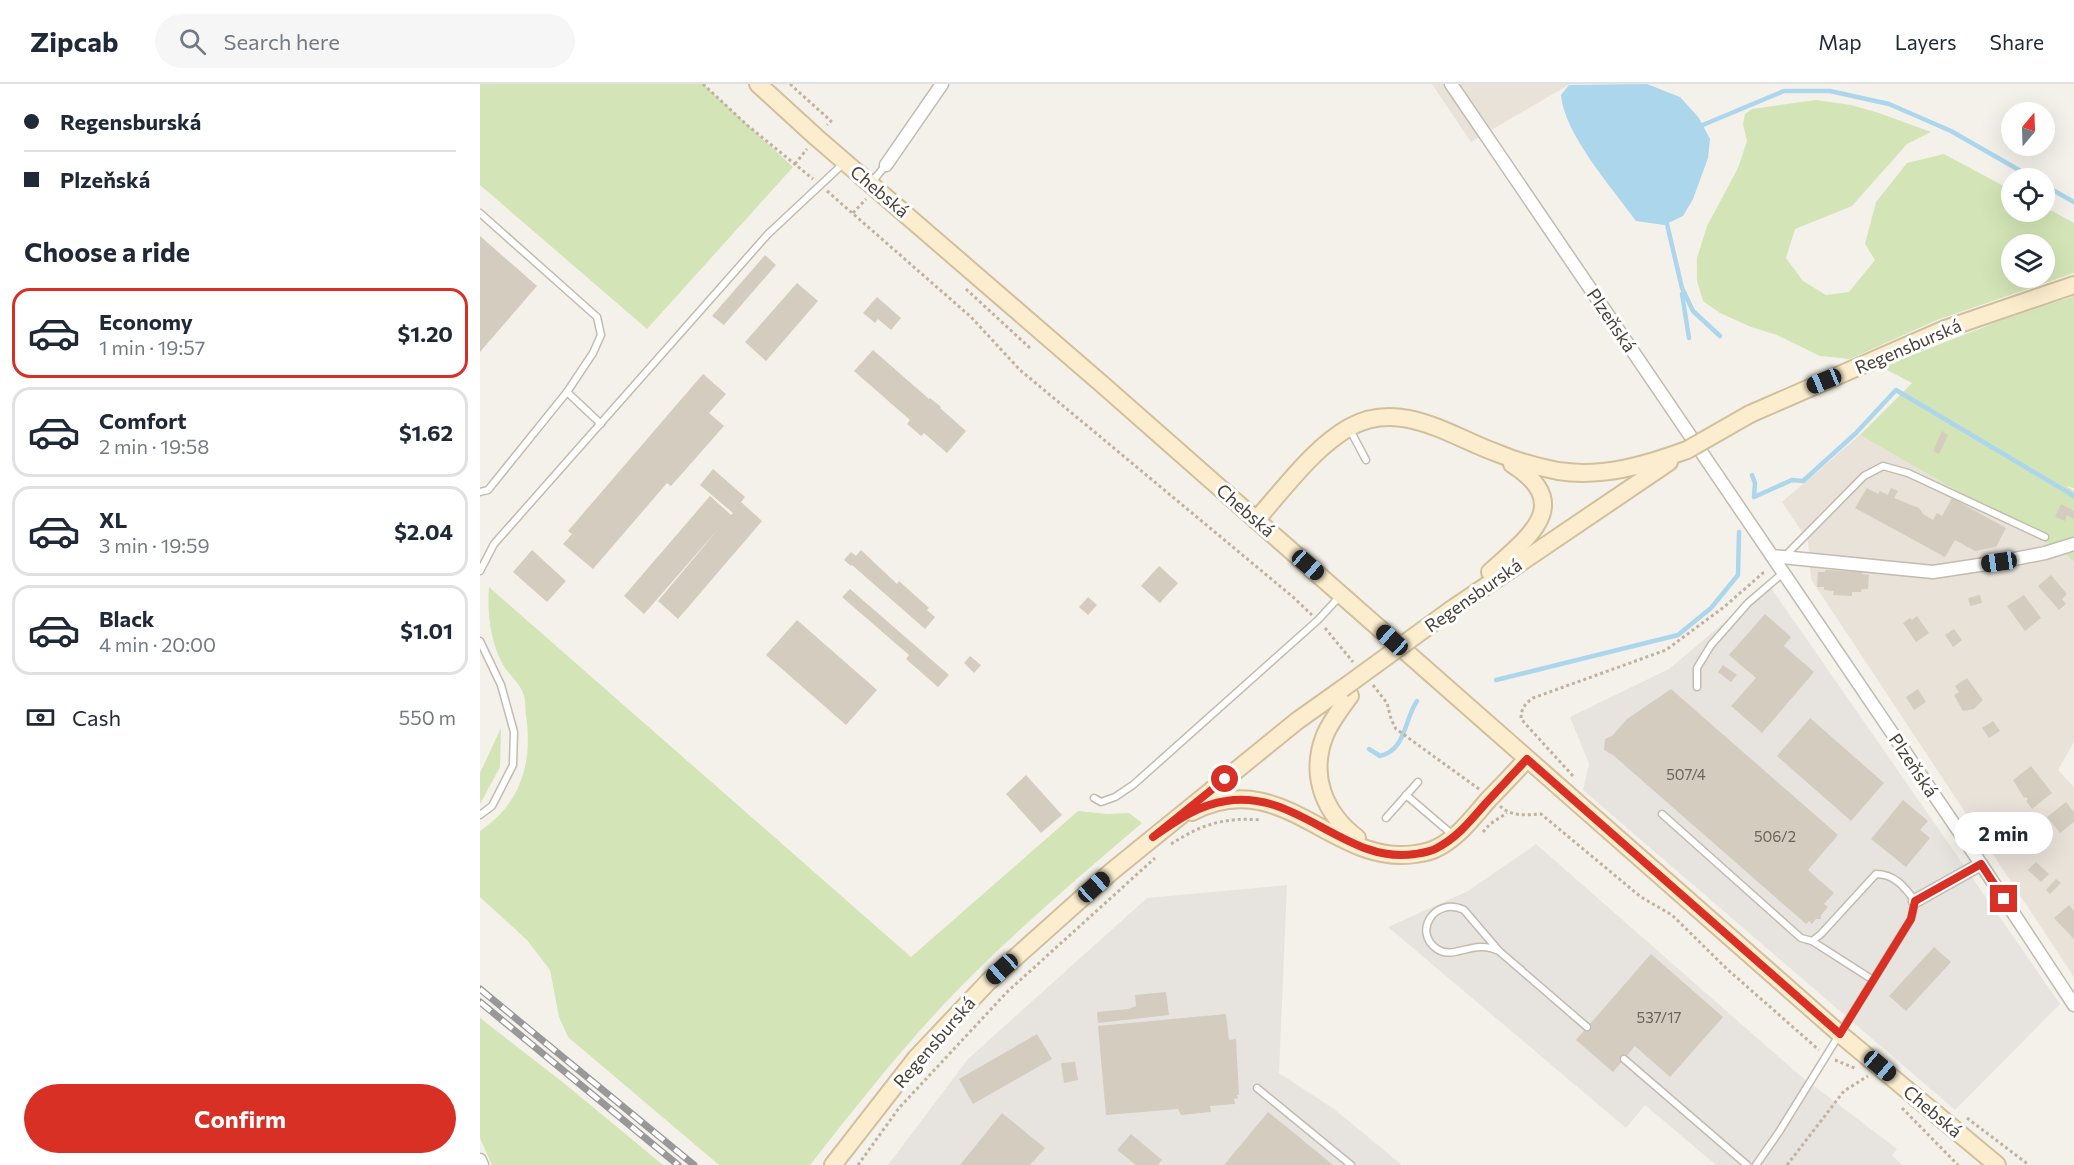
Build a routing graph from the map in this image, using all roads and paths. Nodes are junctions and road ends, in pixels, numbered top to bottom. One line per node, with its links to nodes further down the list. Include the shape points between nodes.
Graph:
1 (703, 84): 8 (path)
2 (758, 84): 5 (main road, Chebská)
3 (942, 84): 6 (street)
4 (1451, 84): 21 (street, Plzeňská)
5 (845, 162): 7 (main road, Chebská); 8 (lane)
6 (886, 165): 7 (lane)
7 (871, 183): 18 (main road, Chebská)
8 (821, 185): 12 (lane, via 768,234); 25 (path, via 971,317 1020,370)
9 (480, 213): 11 (lane, via 597,317 602,335)
10 (2074, 285): 16 (main road, Regensburská, bridge, via 1898,348 1750,414)
11 (567, 392): 12 (lane); 17 (lane, via 488,490)
12 (600, 423): 22 (lane, via 494,544)
13 (1348, 428): 14 (main road, via 1377,418 1413,419); 15 (lane); 18 (main road, via 1320,449)
14 (1496, 453): 16 (main road, via 1544,468 1580,473); 23 (main road, via 1536,484 1543,509 1531,533)
15 (1366, 460)
16 (1660, 464): 23 (main road, Regensburská)
17 (480, 492)
18 (1256, 520): 24 (main road, Chebská)
19 (2045, 537): 21 (lane, via 1908,473 1883,466 1864,476)
20 (2074, 544): 21 (street, via 2010,560 1933,572)
21 (1780, 563): 29 (lane, via 1712,645 1697,668); 32 (path, via 1666,650 1525,704 1521,719); 48 (street, Plzeňská)
22 (480, 571)
23 (1472, 591): 28 (main road, Regensburská, bridge)
24 (1342, 595): 25 (lane); 31 (main road, Chebská)
25 (1318, 620): 27 (path); 35 (lane, via 1133,785 1108,800)
26 (480, 641): 38 (lane, via 501,685 514,732 513,765 492,806)
27 (1355, 663)
28 (1372, 673): 30 (main road, Regensburská, bridge); 36 (path, via 1396,729)
29 (1696, 687)
30 (1346, 692): 43 (main road, Regensburská, via 1297,722); 47 (main road, via 1319,754 1321,790 1332,812 1349,832)
31 (1527, 759): 36 (main road); 55 (main road, Chebská)
32 (1573, 776)
33 (1418, 782): 34 (lane)
34 (1406, 795): 40 (lane); 44 (lane)
35 (1094, 798)
36 (1491, 798): 37 (path); 44 (main road)
37 (1507, 813): 42 (path); 56 (path, via 1541,814 1641,897 1672,915)
38 (480, 814)
39 (1662, 814): 50 (lane, via 1801,938)
40 (1386, 818)
41 (1263, 820): 45 (path, via 1209,824)
42 (1482, 833)
43 (1153, 837): 47 (main road, via 1201,807 1225,801 1257,801 1285,808 1357,845); 62 (main road, Regensburská, via 988,982 917,1058)
44 (1455, 837): 47 (main road, via 1434,850)
45 (1169, 846)
46 (1161, 853): 63 (path, via 1007,992 899,1108)
47 (1390, 855)
48 (1981, 864): 49 (street); 53 (street, Plzeňská)
49 (1915, 901): 50 (lane, via 1888,874 1876,874); 52 (lane, via 1911,919)
50 (1812, 941): 52 (lane)
51 (1499, 951): 51 (lane, via 1464,910 1441,907 1430,916 1428,938 1437,949 1452,953 1483,946); 54 (lane)
52 (1873, 980): 55 (lane)
53 (2074, 1005)
54 (1587, 1027)
55 (1840, 1034): 56 (lane); 69 (main road, Chebská)
56 (1826, 1056): 66 (lane); 67 (path, via 1870,1074 1844,1091)
57 (1624, 1059): 65 (lane)
58 (1257, 1088): 64 (lane)
59 (1895, 1100): 68 (path)
60 (480, 1160): 61 (street)
61 (482, 1165)
62 (833, 1165)
63 (858, 1165)
64 (1351, 1165)
65 (1747, 1165)
66 (1756, 1165)
67 (1787, 1165)
68 (1958, 1165)
69 (1997, 1165)

